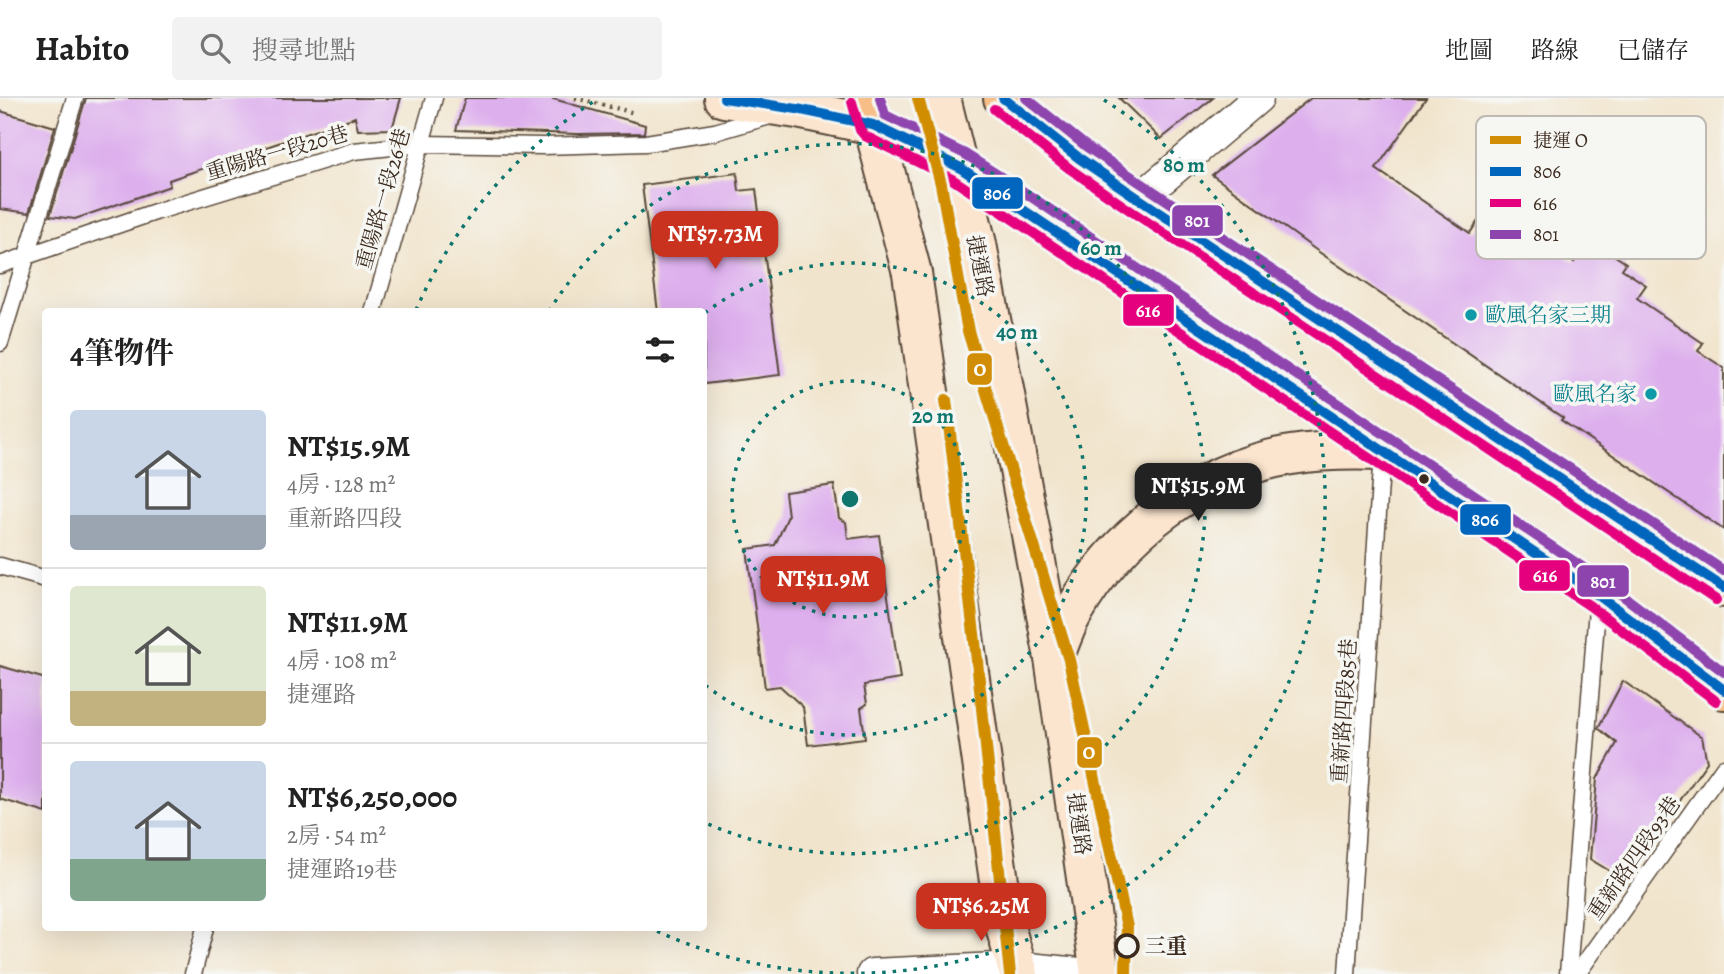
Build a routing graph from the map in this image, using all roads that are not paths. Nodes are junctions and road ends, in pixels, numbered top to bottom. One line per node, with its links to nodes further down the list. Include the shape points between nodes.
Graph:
1 (75, 98): 12 (lane)
2 (434, 98): 9 (lane, 重陽路一段26巷)
3 (724, 98): 7 (street)
4 (941, 98): 10 (street, 捷運路)
5 (1003, 98): 11 (main road)
6 (1258, 98): 11 (street)
7 (797, 109): 8 (street); 9 (lane, 重陽路一段20巷, via 715,132 646,144)
8 (869, 112): 10 (main road); 25 (street, via 912,273 1004,917)
9 (420, 144): 12 (lane, 重陽路一段20巷, via 354,151); 14 (lane, 重陽路一段26巷)
10 (959, 167): 16 (main road); 21 (street, 捷運路)
11 (1139, 199): 19 (main road)
12 (27, 256): 13 (lane, 重陽路一段20巷); 15 (lane)
13 (0, 265)
14 (374, 308)
15 (0, 343)
16 (1382, 451): 20 (main road); 21 (street, via 1336,450 1244,467 1163,510 1097,576 1072,614); 30 (lane, 重新路四段85巷)
17 (0, 566): 18 (lane)
18 (42, 578)
19 (1722, 583)
20 (1598, 596): 22 (main road); 31 (lane)
21 (1054, 658): 29 (street, 捷運路)
22 (1724, 690)
23 (1724, 767): 32 (lane, 重新路四段93巷)
24 (204, 931): 26 (lane)
25 (1019, 970): 27 (street); 28 (street)
26 (193, 974)
27 (872, 974)
28 (1088, 974)
29 (1100, 974)
30 (1348, 974)
31 (1568, 974)
32 (1577, 974)

